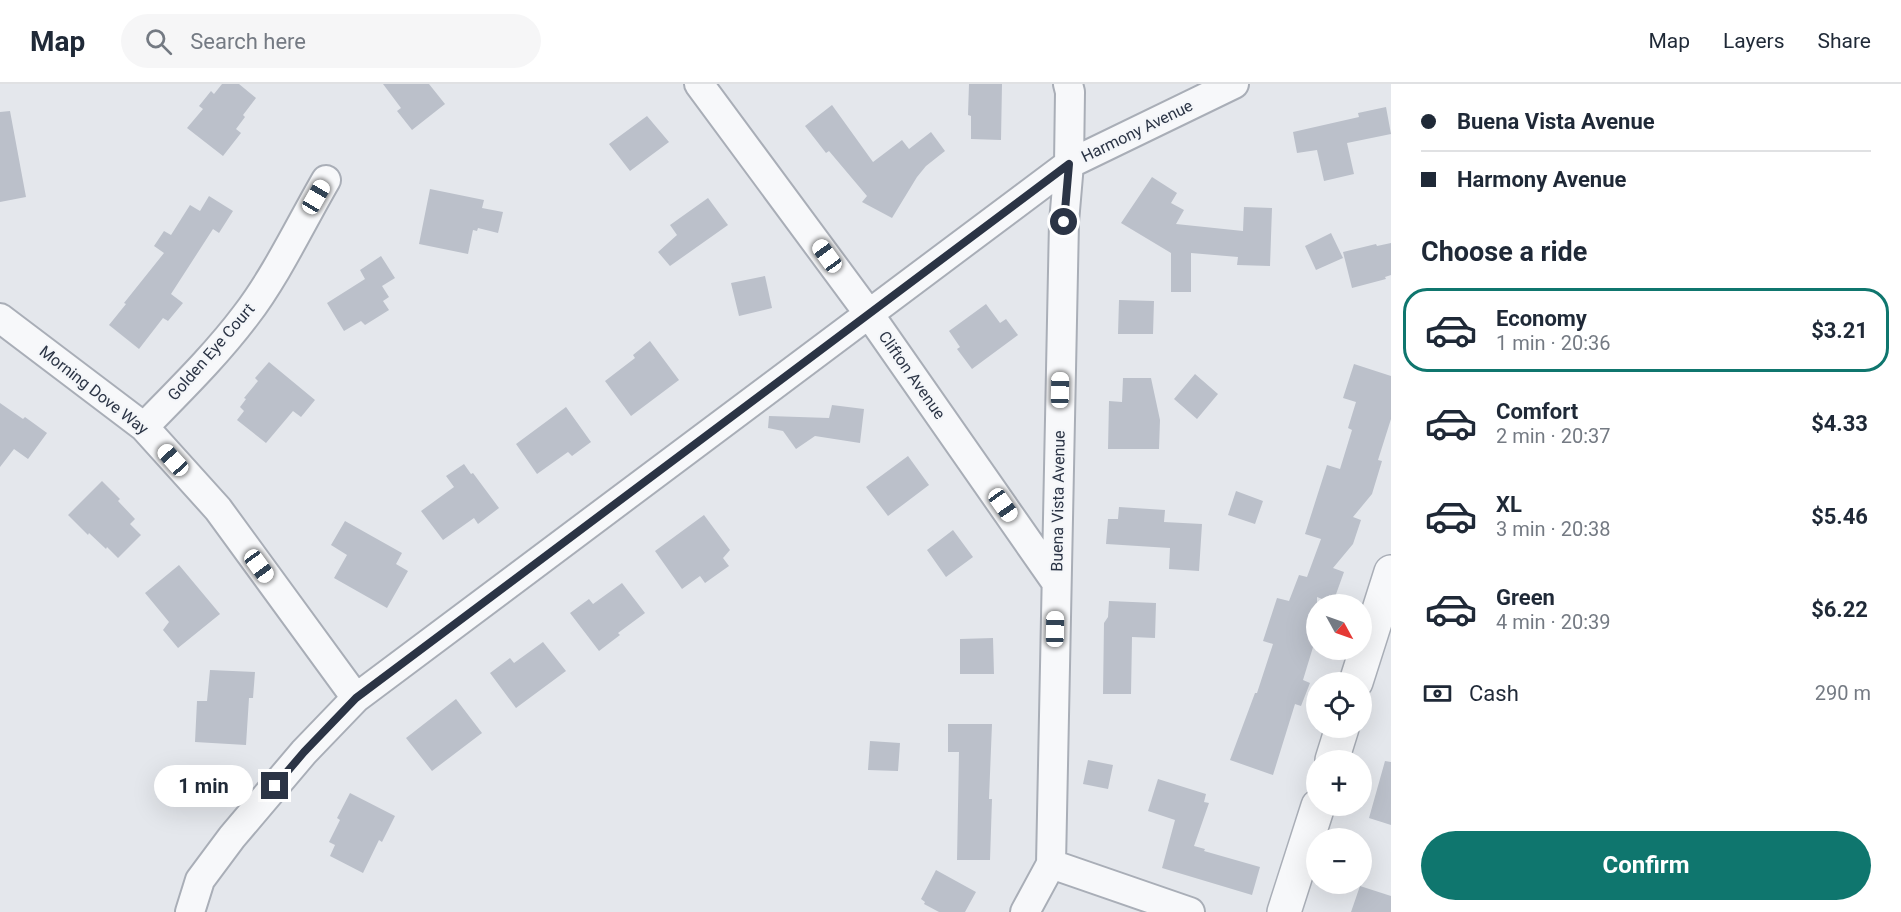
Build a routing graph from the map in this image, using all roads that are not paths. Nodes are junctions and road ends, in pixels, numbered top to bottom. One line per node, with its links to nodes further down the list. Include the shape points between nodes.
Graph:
1 (699, 84): 6 (street, Clifton Avenue)
2 (1068, 84): 4 (street, Buena Vista Avenue)
3 (1233, 84): 4 (street, Harmony Avenue)
4 (1069, 164): 6 (street, Harmony Avenue); 10 (street, Buena Vista Avenue, via 1064,222)
5 (326, 180): 8 (street, Golden Eye Court, via 247,314)
6 (869, 314): 10 (street, Clifton Avenue); 12 (street, Harmony Avenue)
7 (0, 318): 8 (street, Morning Dove Way)
8 (144, 427): 12 (street, Morning Dove Way, via 218,509)
9 (1391, 572): 11 (street)
10 (1056, 582): 14 (street, Buena Vista Avenue)
11 (1359, 672)
12 (356, 698): 15 (street, Harmony Avenue, via 232,837 200,880)
13 (1315, 816): 18 (street)
14 (1051, 864): 16 (street, Buena Vista Avenue); 17 (street)
15 (190, 912)
16 (1025, 912)
17 (1190, 912)
18 (1284, 912)

